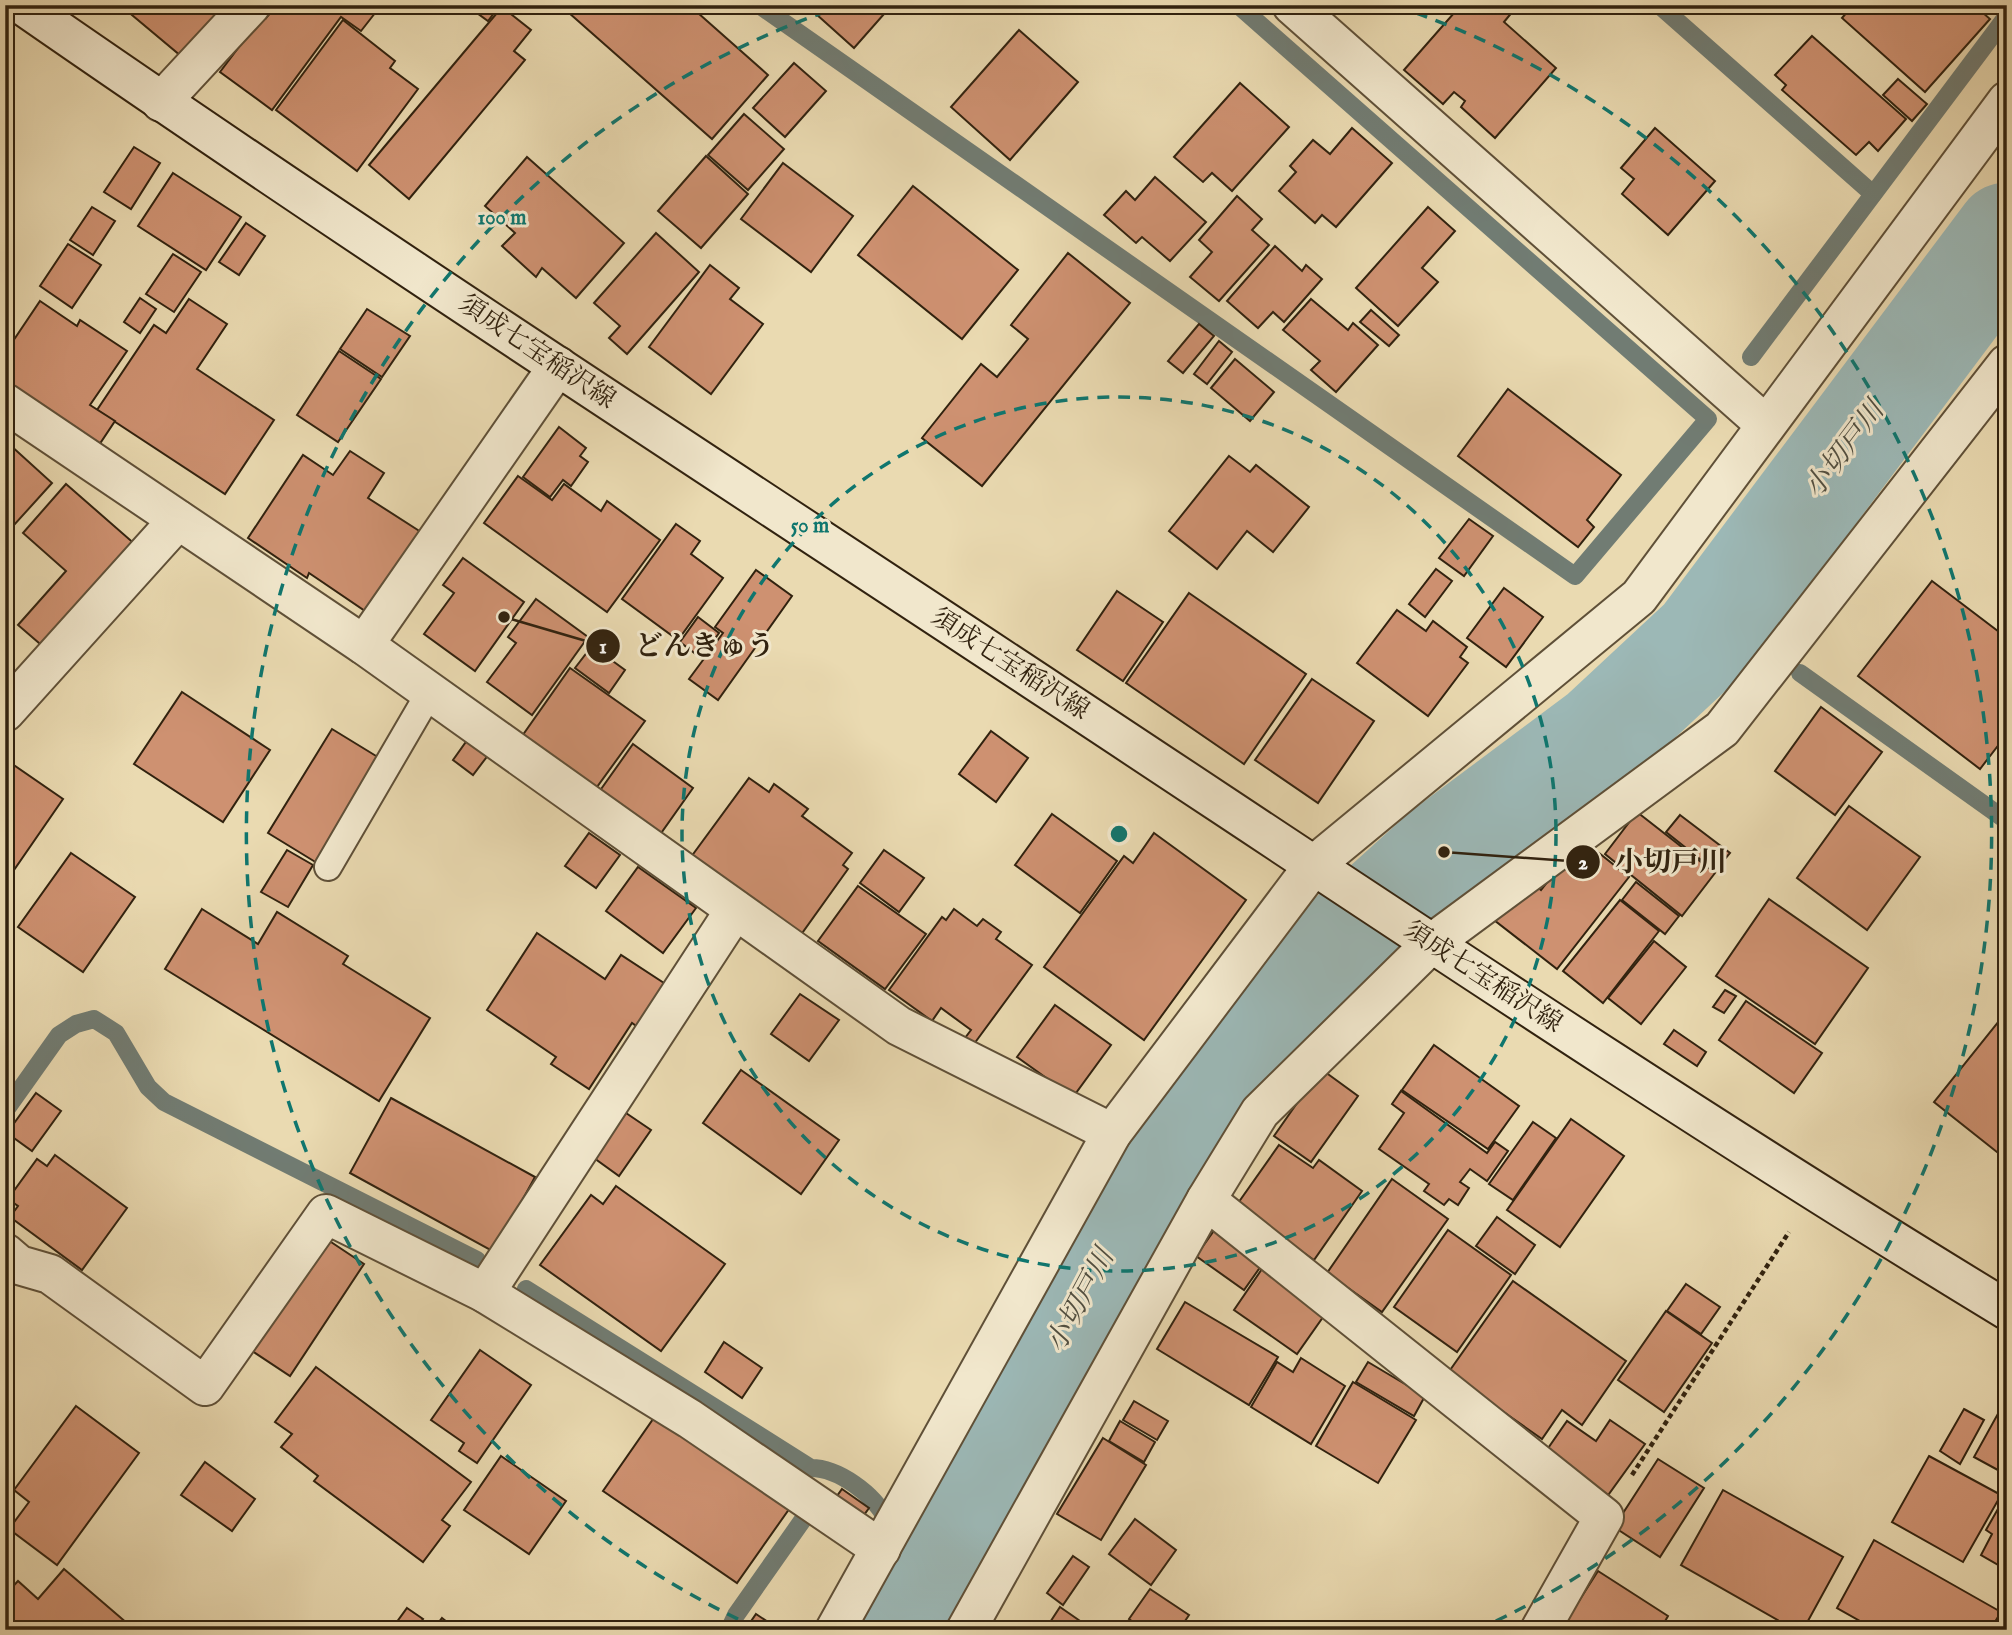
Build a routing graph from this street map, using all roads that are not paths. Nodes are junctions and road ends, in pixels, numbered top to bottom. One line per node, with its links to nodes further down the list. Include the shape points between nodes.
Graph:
1 (22, 5): 5 (street, 須成七宝稲沢線)
2 (251, 5): 5 (street)
3 (1292, 5): 9 (street)
4 (2007, 101): 9 (street)
5 (161, 102): 7 (street, 須成七宝稲沢線)
6 (2007, 364): 17 (street, via 1722,729)
7 (558, 366): 11 (street); 15 (street, 須成七宝稲沢線)
8 (5, 403): 10 (street)
9 (1766, 425): 15 (street, via 1639,597)
10 (178, 520): 11 (street); 13 (street)
11 (364, 645): 12 (street)
12 (429, 692): 14 (lane); 16 (street)
13 (5, 712)
14 (328, 867)
15 (1328, 874): 17 (street, 須成七宝稲沢線); 18 (street)
16 (735, 910): 18 (street, via 899,1026); 21 (street)
17 (1425, 939): 19 (street, via 1259,1112); 22 (street, 須成七宝稲沢線, via 1814,1193)
18 (1112, 1133): 23 (street)
19 (1206, 1200): 25 (street); 26 (street, via 1604,1517)
20 (10, 1266): 21 (street, via 50,1274 205,1386 326,1214)
21 (485, 1293): 23 (street, via 690,1419)
22 (2007, 1310)
23 (881, 1549): 24 (street)
24 (835, 1630)
25 (966, 1630)
26 (1540, 1630)

